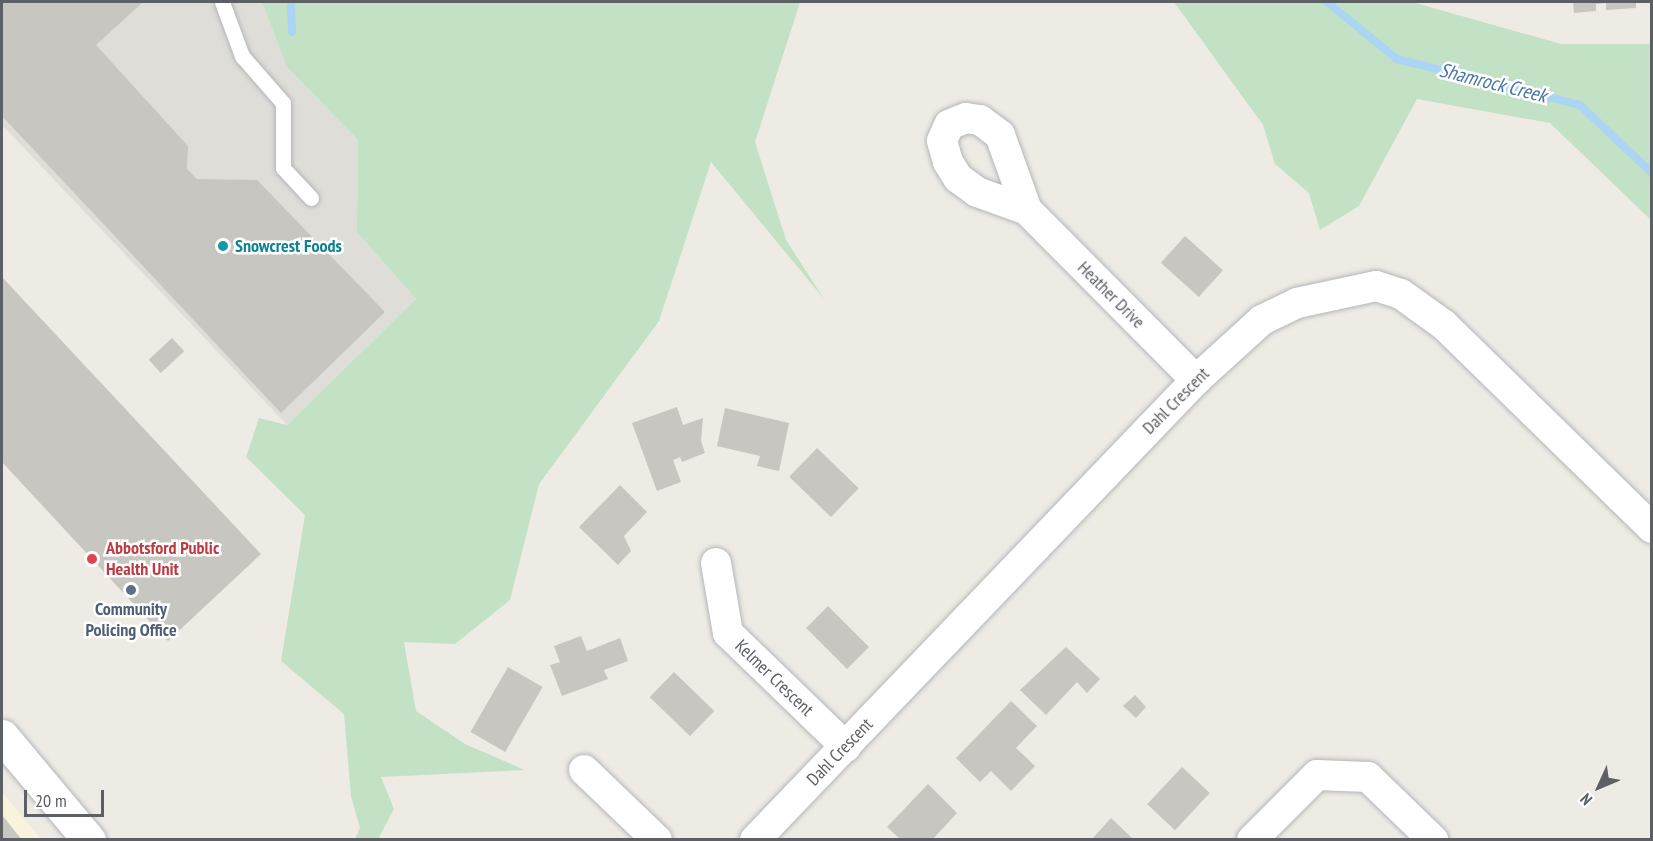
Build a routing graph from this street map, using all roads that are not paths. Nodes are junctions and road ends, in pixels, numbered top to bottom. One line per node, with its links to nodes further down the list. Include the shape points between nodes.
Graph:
1 (222, 2): 2 (lane, via 242,56 283,103 283,168)
2 (310, 198)
3 (1027, 210): 4 (street, Heather Drive)
4 (1196, 380): 5 (street, Dahl Crescent, via 1262,320 1297,303 1376,286 1401,294 1444,325); 8 (street, Dahl Crescent)
5 (1652, 528)
6 (716, 563): 8 (street, Kelmer Crescent, via 728,633)
7 (2, 736): 10 (main road)
8 (846, 747): 12 (street, Dahl Crescent)
9 (584, 770): 11 (street)
10 (88, 840)
11 (657, 840)
12 (755, 840)
13 (1252, 840): 14 (street, via 1317,775 1368,777)
14 (1433, 840)

